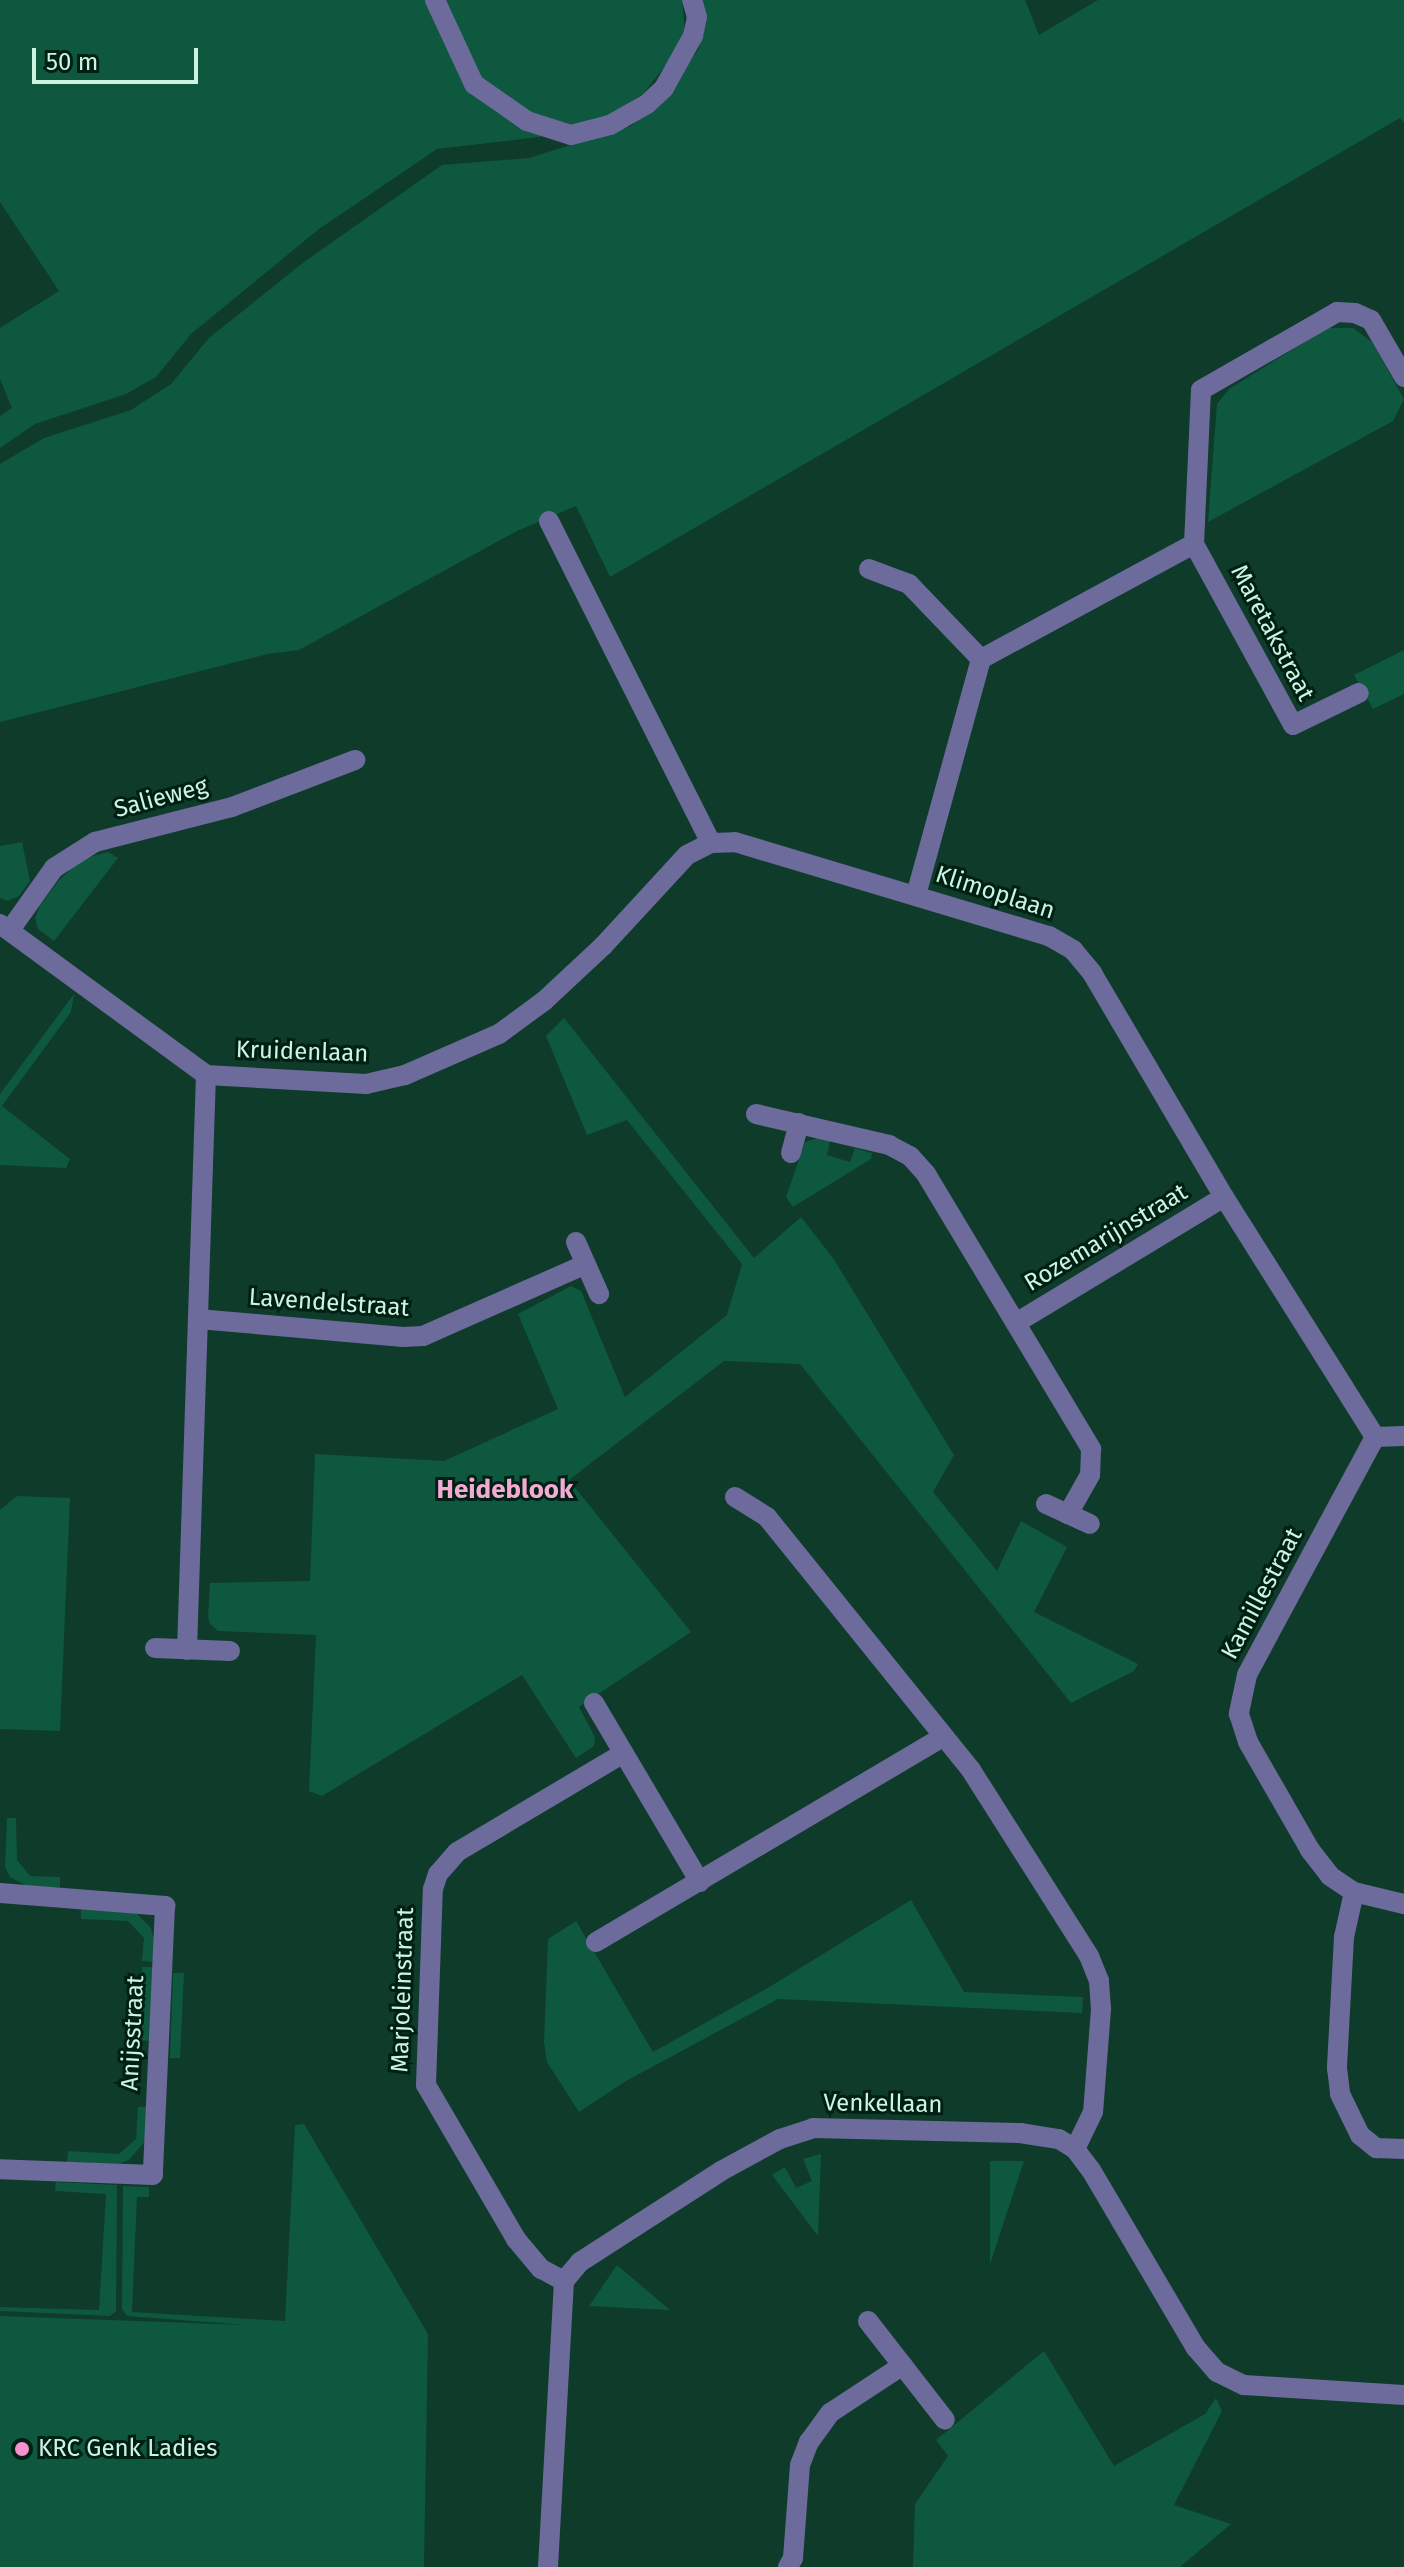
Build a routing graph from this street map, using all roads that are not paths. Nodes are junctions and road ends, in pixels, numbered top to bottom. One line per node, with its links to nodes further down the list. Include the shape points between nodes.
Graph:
1 (435, 0): 2 (street, via 474,84 527,121 571,135 610,125 664,88 693,36 697,17)
2 (692, 0)
3 (1404, 377): 5 (street, via 1371,320 1337,312 1201,390)
4 (549, 521): 10 (street)
5 (1194, 544): 7 (street); 8 (street, Maretakstraat, via 1293,725)
6 (869, 569): 7 (street, via 909,584)
7 (981, 659): 11 (street)
8 (1359, 693)
9 (355, 760): 12 (street, Salieweg, via 232,807 95,842 54,868)
10 (711, 843): 11 (street, Klimoplaan, via 735,842); 13 (street, Kruidenlaan, via 687,855 603,946 499,1034 405,1075 366,1084)
11 (916, 895): 17 (street, Klimoplaan, via 1049,936 1073,950 1092,973)
12 (5, 927): 13 (street, Kruidenlaan)
13 (206, 1075): 21 (street)
14 (756, 1114): 15 (street, Rozemarijnstraat)
15 (799, 1123): 16 (street); 22 (street, Rozemarijnstraat, via 889,1145 910,1156)
16 (791, 1153)
17 (1224, 1197): 22 (street, Rozemarijnstraat); 24 (street, Klimoplaan)
18 (576, 1242): 19 (street)
19 (586, 1264): 20 (street); 21 (street, Lavendelstraat, via 423,1336)
20 (599, 1294)
21 (198, 1319): 30 (street)
22 (1016, 1323): 27 (street, Rozemarijnstraat, via 1091,1449 1090,1475)
23 (1404, 1436): 24 (street)
24 (1375, 1437): 36 (street, Kamillestraat, via 1247,1675 1239,1714 1241,1728 1310,1850 1330,1876)
25 (735, 1497): 33 (street, via 767,1517)
26 (1046, 1504): 27 (street)
27 (1068, 1514): 28 (street)
28 (1090, 1524)
29 (155, 1648): 30 (street)
30 (187, 1650): 31 (street)
31 (230, 1651)
32 (594, 1703): 34 (street)
33 (944, 1736): 35 (street); 40 (street, via 1081,1943 1099,1981 1093,2112)
34 (622, 1754): 35 (street); 43 (street, Marjoleinstraat, via 457,1852 433,1889 426,2085 516,2239 541,2269)
35 (700, 1882): 39 (street)
36 (1354, 1892): 38 (street, Kamillestraat); 41 (street, via 1344,1937 1340,2094 1360,2135 1376,2148)
37 (0, 1893): 42 (street, Anijsstraat, via 165,1906 153,2175)
38 (1404, 1904)
39 (596, 1942)
40 (1075, 2149): 43 (street, Venkellaan, via 1059,2139 1020,2133 813,2128 773,2142 721,2171 580,2262); 46 (street, via 1196,2348 1217,2372 1244,2385)
41 (1404, 2149)
42 (0, 2169)
43 (564, 2281): 48 (street)
44 (868, 2321): 45 (street)
45 (903, 2365): 47 (street); 49 (street, via 830,2413 809,2442 800,2465)
46 (1404, 2395)
47 (945, 2420)
48 (548, 2567)
49 (788, 2567)

